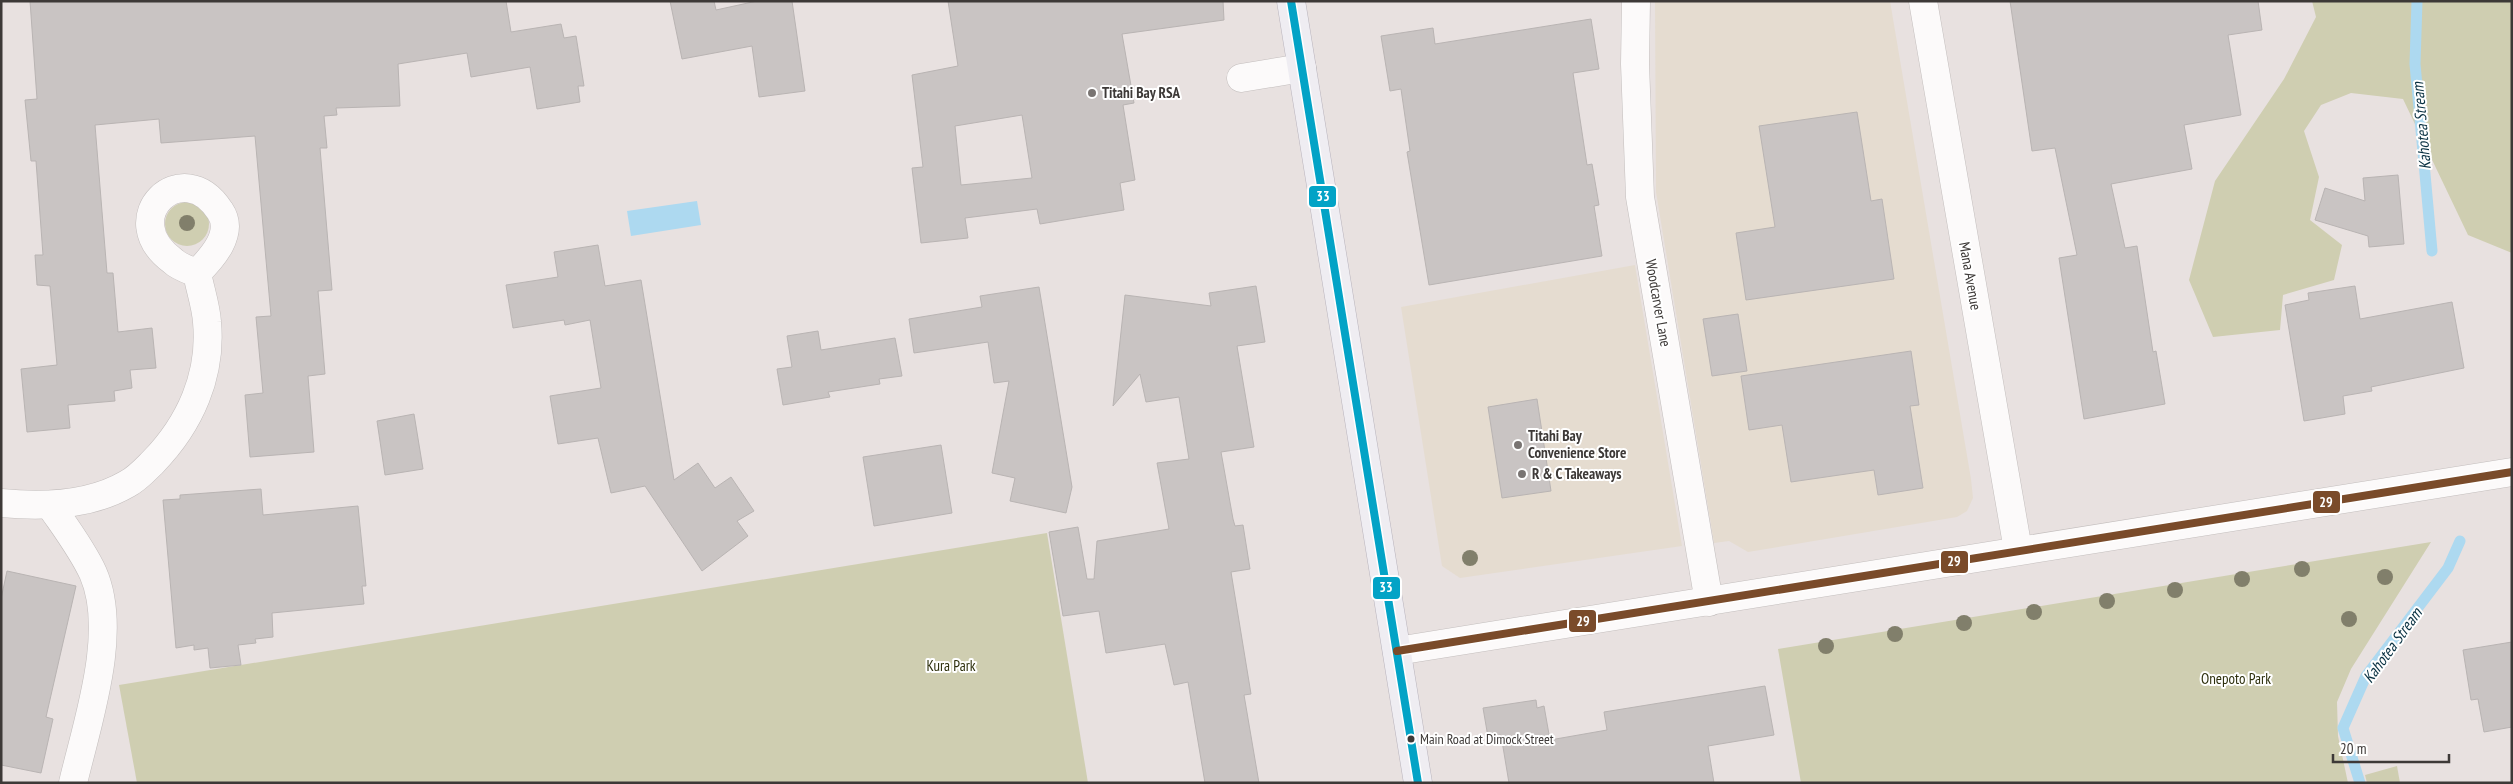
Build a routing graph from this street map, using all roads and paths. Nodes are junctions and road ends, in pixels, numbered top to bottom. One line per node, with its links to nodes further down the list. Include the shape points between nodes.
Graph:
1 (1291, 1): 4 (main road)
2 (1636, 1): 11 (street, Woodcarver Lane, via 1640,197)
3 (1923, 1): 10 (street, Mana Avenue)
4 (1302, 68): 5 (street); 12 (main road)
5 (1241, 78)
6 (197, 273): 9 (street, via 207,322 205,369 198,396 185,423 159,456 127,484 88,498)
7 (2512, 472): 10 (street)
8 (1, 503): 9 (street)
9 (50, 505): 13 (street, via 93,574 103,608 100,666)
10 (2018, 550): 11 (street)
11 (1709, 602): 12 (street)
12 (1397, 651): 14 (main road)
13 (73, 783)
14 (1418, 783)

